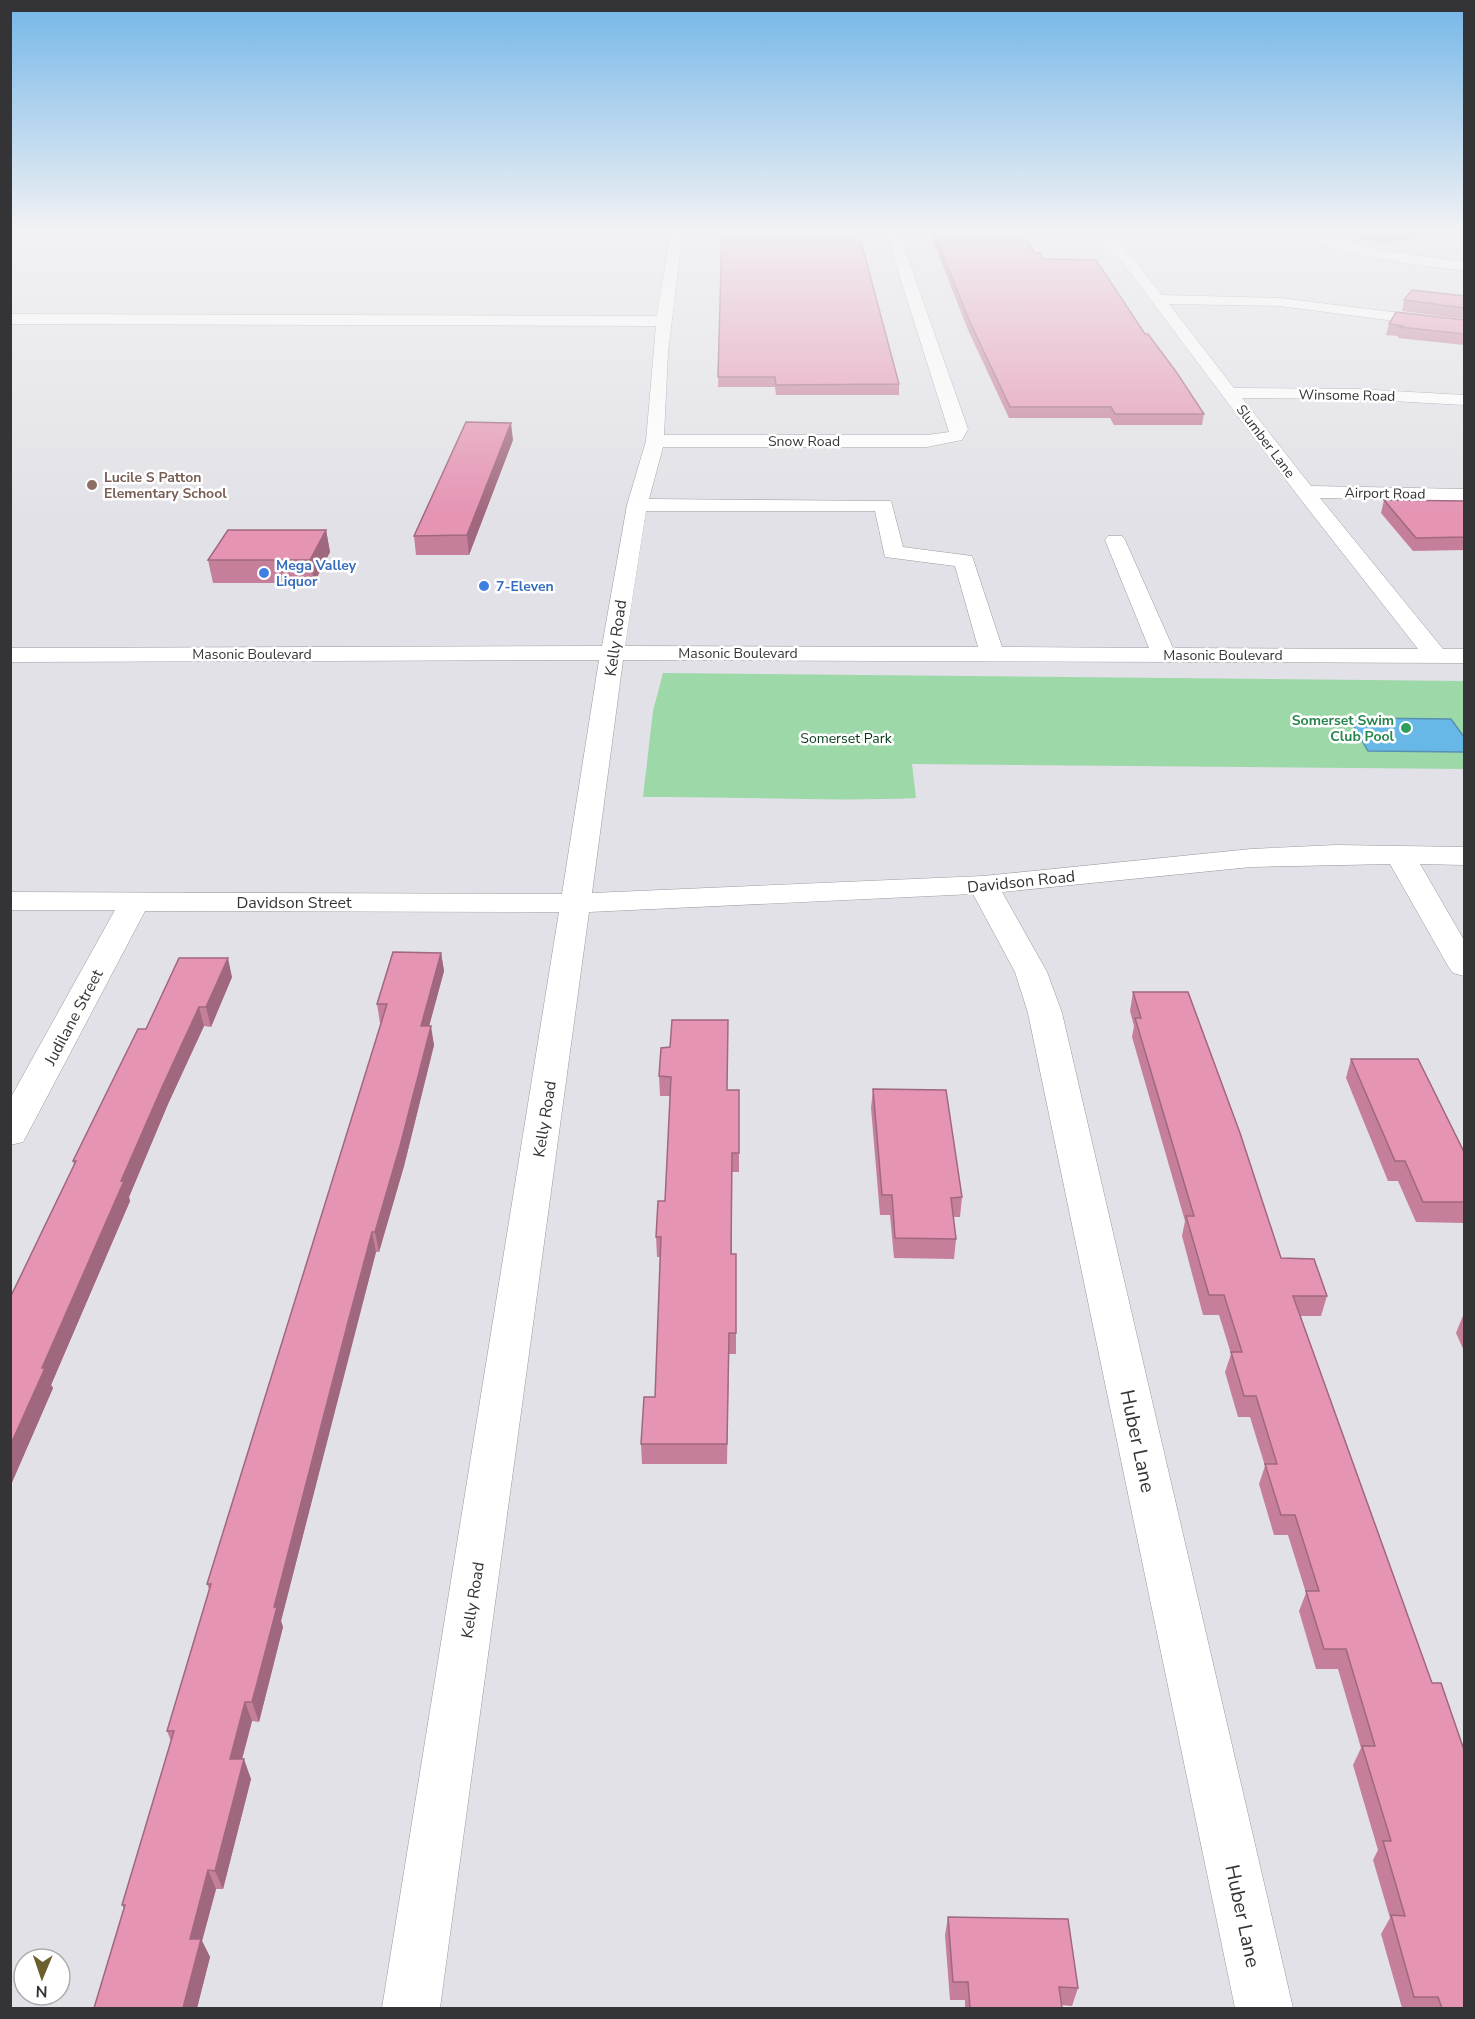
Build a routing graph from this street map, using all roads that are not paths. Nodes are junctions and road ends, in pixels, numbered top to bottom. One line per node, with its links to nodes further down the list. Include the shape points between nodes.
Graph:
1 (664, 324): 6 (street, Kelly Road)
2 (923, 324): 6 (street, Snow Road, via 959,429 952,438)
3 (1176, 324): 4 (street, Slumber Lane)
4 (1229, 393): 5 (street, Winsome Road); 7 (street, Slumber Lane)
5 (1464, 400)
6 (655, 441): 9 (street, Kelly Road)
7 (1305, 492): 8 (street, Airport Road); 15 (street, Slumber Lane)
8 (1464, 495)
9 (637, 505): 11 (street, Kelly Road); 12 (street, via 884,505 893,552 964,561)
10 (1115, 540): 14 (street)
11 (613, 653): 12 (street, Masonic Boulevard); 13 (street, Masonic Boulevard); 22 (street, Kelly Road)
12 (992, 654): 14 (street, Masonic Boulevard)
13 (10, 655)
14 (1164, 655): 15 (street, Masonic Boulevard)
15 (1436, 656): 16 (street, Masonic Boulevard)
16 (1464, 656)
17 (1400, 855): 18 (street, Davidson Road); 19 (street, Davidson Road, via 1251,858); 23 (street)
18 (1464, 856)
19 (983, 885): 22 (street, Davidson Road); 26 (street, Huber Lane, via 1032,972 1045,1014)
20 (10, 901): 21 (street, Davidson Street)
21 (135, 901): 22 (street, Davidson Street); 24 (street, Judilane Street)
22 (577, 903): 25 (street, Kelly Road)
23 (1464, 966)
24 (10, 1133)
25 (411, 2008)
26 (1264, 2008)

